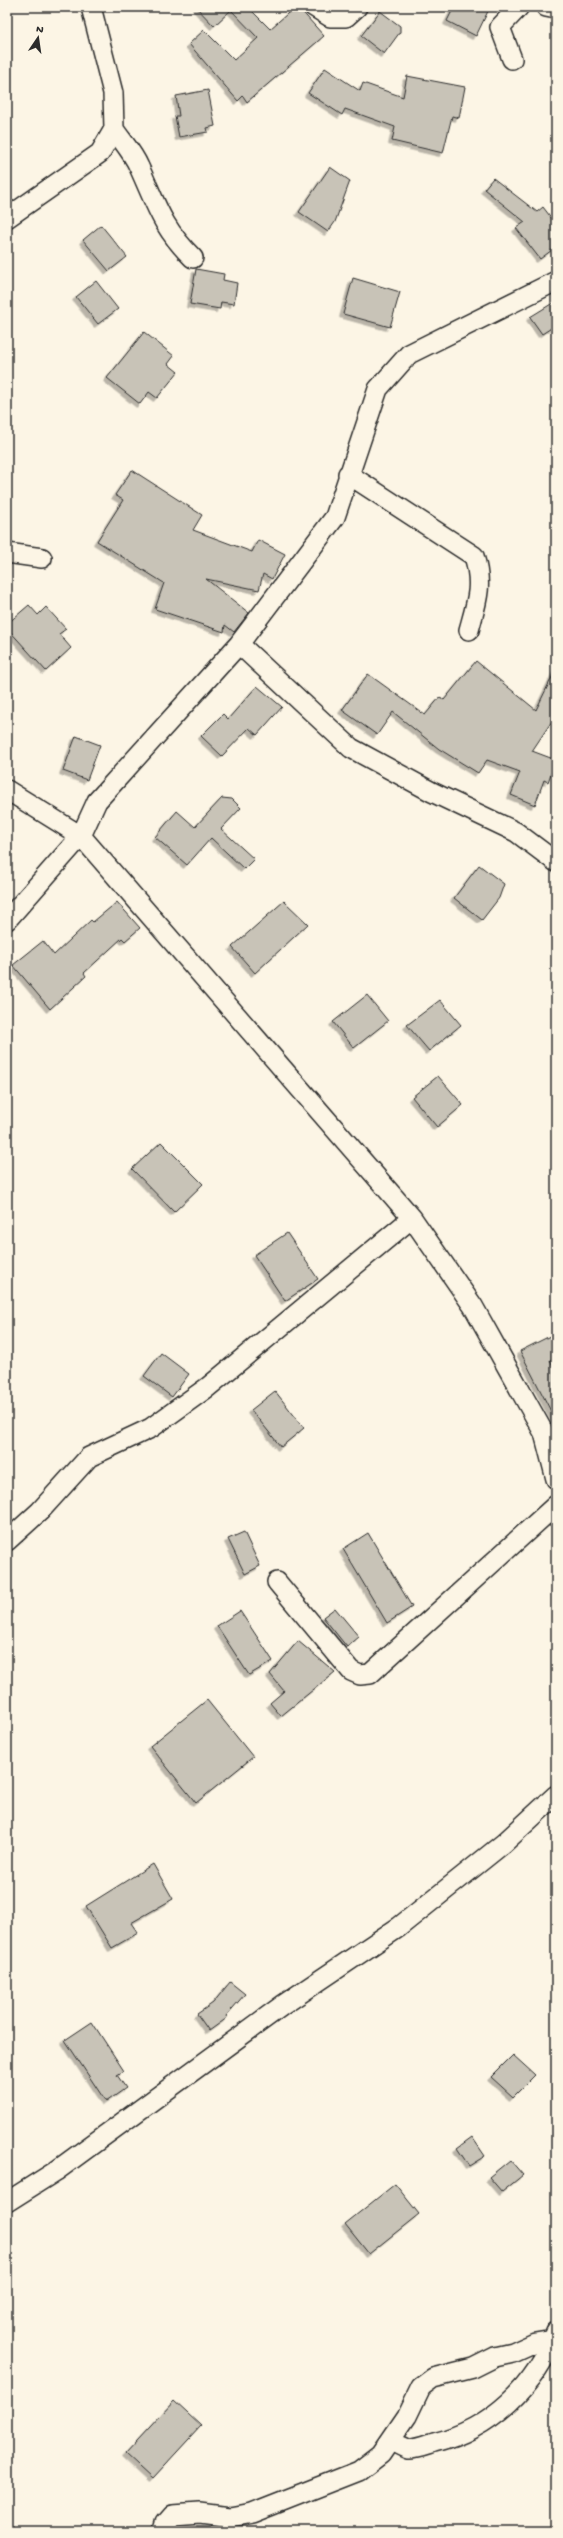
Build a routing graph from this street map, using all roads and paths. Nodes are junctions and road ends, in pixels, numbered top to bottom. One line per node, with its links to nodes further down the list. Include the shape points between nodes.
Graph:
1 (91, 7): 8 (street, via 113,93)
2 (314, 7): 3 (street, via 330,17 346,17)
3 (358, 7)
4 (519, 7): 7 (street, via 500,27)
5 (546, 7): 6 (street)
6 (556, 9)
7 (512, 59)
8 (114, 129): 9 (street, via 100,153); 10 (street, via 139,165 156,208 174,240)
9 (7, 218)
10 (193, 258)
11 (556, 282): 12 (street, via 409,354 378,389)
12 (348, 474): 15 (street, via 474,556 480,574 480,588); 16 (street, via 335,517)
13 (7, 553): 14 (street)
14 (42, 558)
15 (469, 630)
16 (239, 644): 18 (street, via 97,801); 19 (street, via 351,748 432,792 516,832)
17 (7, 790): 18 (street)
18 (81, 836): 20 (street); 21 (street)
19 (556, 862)
20 (7, 920)
21 (412, 1218): 22 (street, via 473,1306); 25 (street, via 208,1388 151,1428 89,1457 40,1511)
22 (550, 1431): 23 (street)
23 (556, 1479)
24 (556, 1505): 26 (street, via 370,1674 360,1675 351,1671)
25 (7, 1541)
26 (277, 1582)
27 (556, 1795): 28 (street, via 504,1843 399,1927 283,2005 56,2171)
28 (7, 2202)
29 (554, 2336): 30 (street, via 513,2353 495,2357 473,2368 433,2378 421,2387); 30 (street, via 545,2358 533,2376 508,2405 483,2423 461,2435 409,2449)
30 (391, 2441): 31 (street, via 380,2454 359,2470 252,2513 231,2517 200,2513 172,2515 165,2523)
31 (163, 2531)

